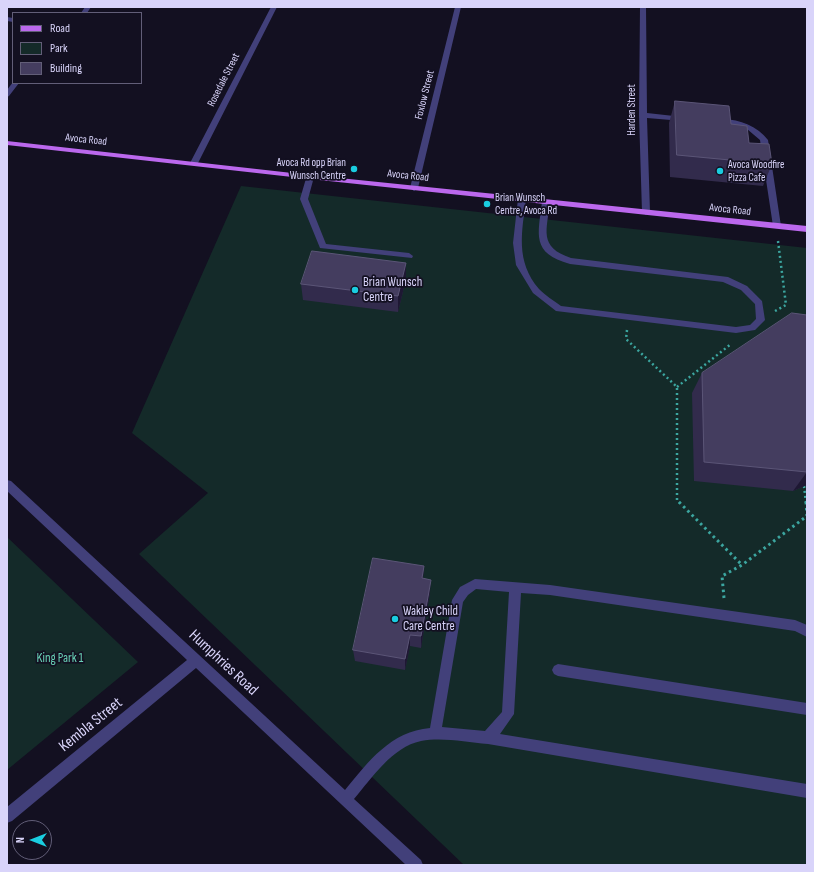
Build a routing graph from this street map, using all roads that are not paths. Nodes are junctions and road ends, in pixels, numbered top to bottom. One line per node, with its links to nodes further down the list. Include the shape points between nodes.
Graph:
1 (274, 7): 10 (street, Rosedale Street)
2 (458, 7): 12 (street, Foxlow Street)
3 (644, 7): 6 (street, Harden Street)
4 (15, 84): 5 (street)
5 (7, 95)
6 (643, 115): 7 (street); 15 (street, Harden Street)
7 (688, 120)
8 (710, 122): 16 (street, via 750,127 759,132 764,140)
9 (7, 143): 10 (main road, Avoca Road)
10 (194, 163): 11 (main road, Avoca Road)
11 (310, 177): 12 (main road, Avoca Road); 18 (street, via 304,200 323,246)
12 (414, 188): 13 (main road, Avoca Road)
13 (522, 199): 14 (main road, Avoca Road); 14 (street, via 517,243 520,265 536,291 559,309 736,330 752,328 761,320 759,303 744,288 725,279 557,258 547,250 543,241)
14 (546, 202): 15 (main road, Avoca Road)
15 (646, 212): 16 (main road, Avoca Road)
16 (777, 226): 17 (main road, Avoca Road)
17 (807, 229)
18 (409, 256)
19 (7, 484): 22 (street, Humphries Road)
20 (515, 589): 21 (street, via 550,590 796,626); 25 (street, via 475,584 464,591 458,600); 26 (street, via 508,714)
21 (807, 630)
22 (196, 660): 28 (street, Humphries Road); 29 (street, Kembla Street)
23 (558, 670): 24 (street)
24 (807, 709)
25 (435, 734): 26 (street); 28 (street, via 419,735 405,740 385,754)
26 (488, 738): 27 (street)
27 (807, 791)
28 (345, 800): 30 (street, Humphries Road)
29 (7, 816)
30 (416, 865)

